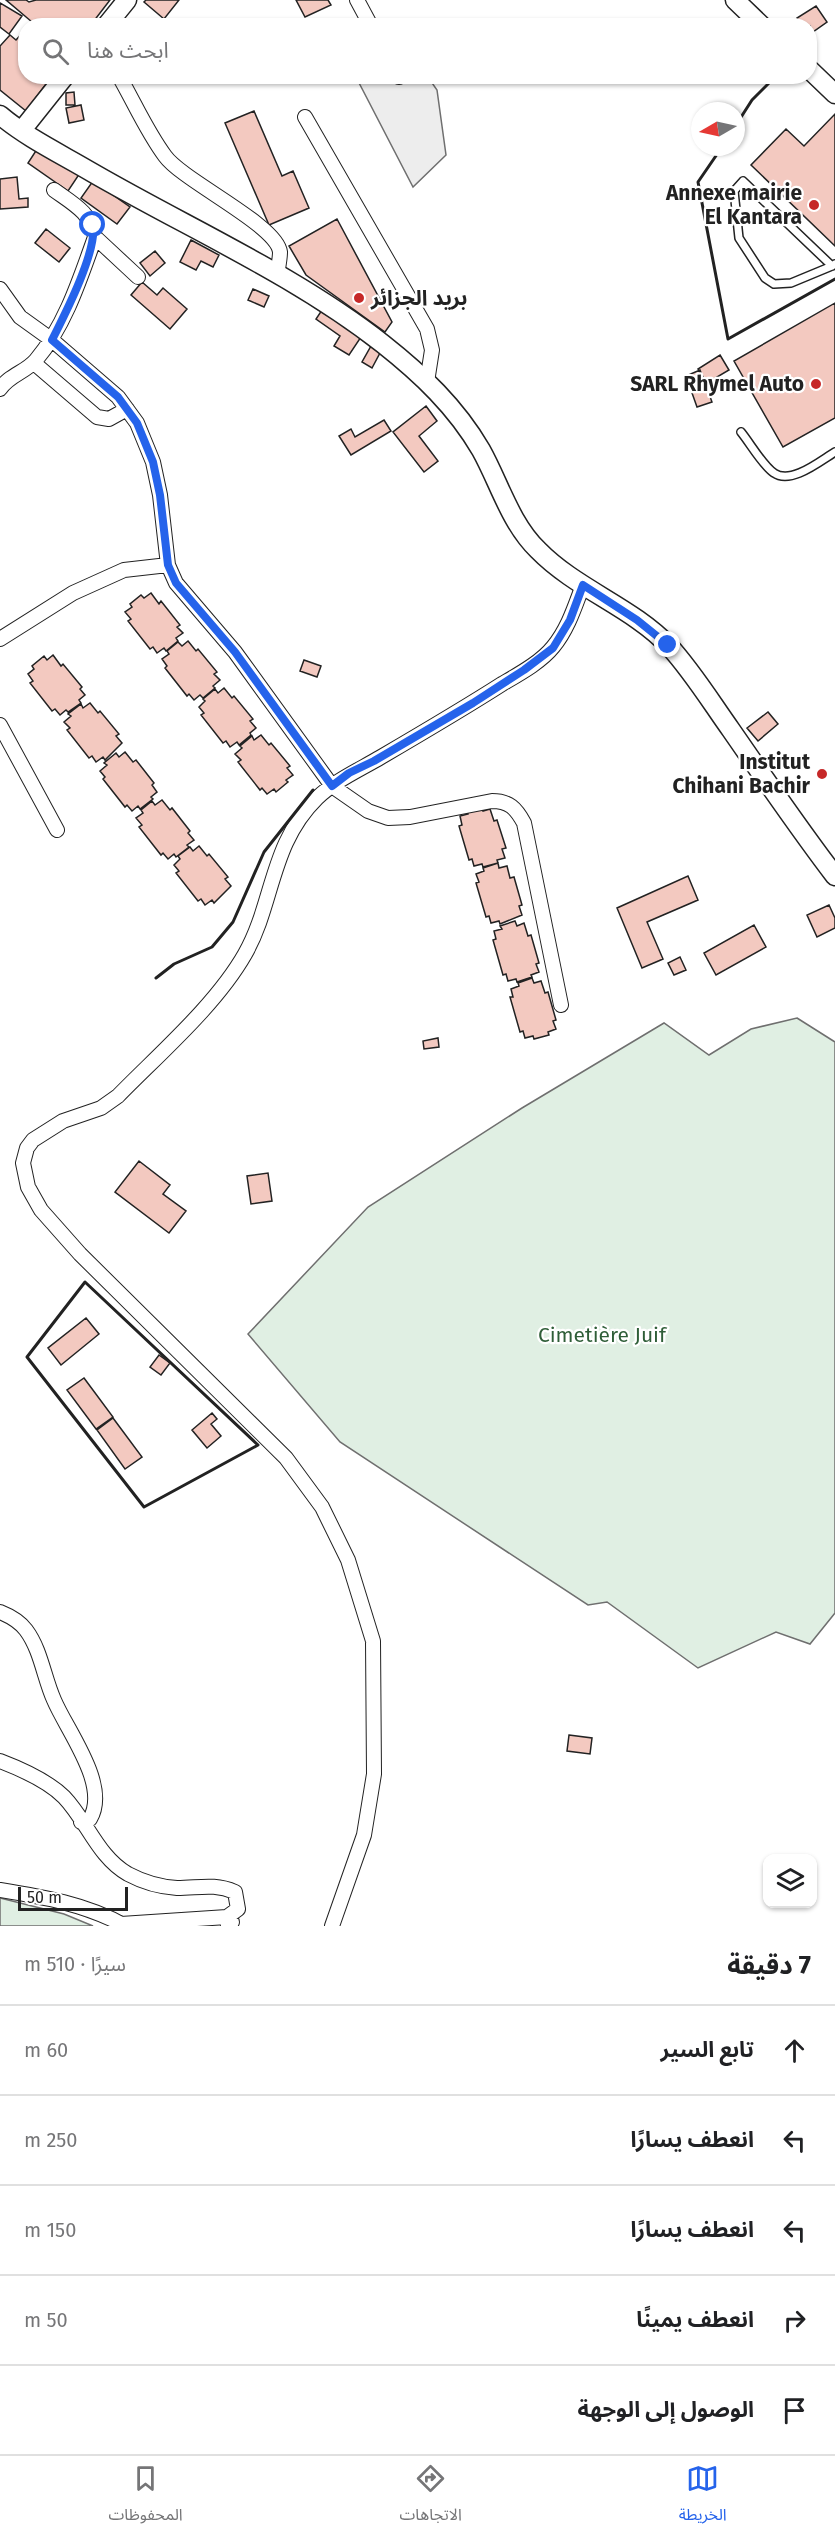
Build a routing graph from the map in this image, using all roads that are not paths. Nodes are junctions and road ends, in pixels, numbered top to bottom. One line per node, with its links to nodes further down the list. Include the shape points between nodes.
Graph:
1 (126, 0): 4 (main road)
2 (357, 0): 5 (street)
3 (735, 0): 6 (main road)
4 (112, 18)
5 (367, 18)
6 (754, 18)
7 (817, 77): 10 (main road)
8 (59, 84): 13 (main road)
9 (124, 84): 17 (street, via 165,157 246,216 277,244)
10 (835, 94)
11 (0, 116): 13 (main road)
12 (305, 117): 22 (street, via 427,329 432,350)
13 (22, 130): 17 (main road)
14 (54, 190): 15 (street, via 86,214)
15 (95, 237): 18 (street); 20 (street)
16 (834, 265): 16 (lane, via 791,283 774,284 765,278 739,238 734,191 743,181)
17 (277, 275): 22 (main road, via 336,311)
18 (138, 277)
19 (0, 289): 20 (street, via 20,317)
20 (52, 340): 21 (street); 24 (street)
21 (34, 363): 23 (street, via 18,371); 24 (street, via 97,417 110,419)
22 (428, 382): 28 (main road, via 475,440 519,526 537,550)
23 (0, 389)
24 (127, 409): 27 (street, via 153,462)
25 (741, 432): 26 (lane, via 775,474 786,477)
26 (835, 452)
27 (168, 565): 29 (street, via 124,570 73,593); 31 (street, via 176,583 235,652)
28 (583, 585): 31 (street, via 570,620 553,648 473,703); 33 (main road, via 668,645)
29 (0, 639)
30 (0, 725): 32 (street)
31 (332, 786): 34 (street, via 368,811 388,818 492,801 505,801 517,811 524,824); 41 (street, via 316,799 279,855 245,954 213,999 118,1096 63,1121 33,1140 23,1164 28,1187 41,1210 80,1254 286,1458 322,1507 348,1560 373,1641 374,1774 364,1836)
32 (57, 830)
33 (835, 876)
34 (561, 1005)
35 (0, 1612): 37 (street, via 26,1630 53,1699 92,1777 94,1813)
36 (0, 1761): 37 (street, via 64,1797)
37 (81, 1822): 39 (street, via 112,1862 128,1874 148,1883 176,1888 220,1886 235,1892 238,1909)
38 (0, 1890): 40 (street, via 86,1908)
39 (230, 1923): 40 (street)
40 (123, 1925)
41 (332, 1926)

